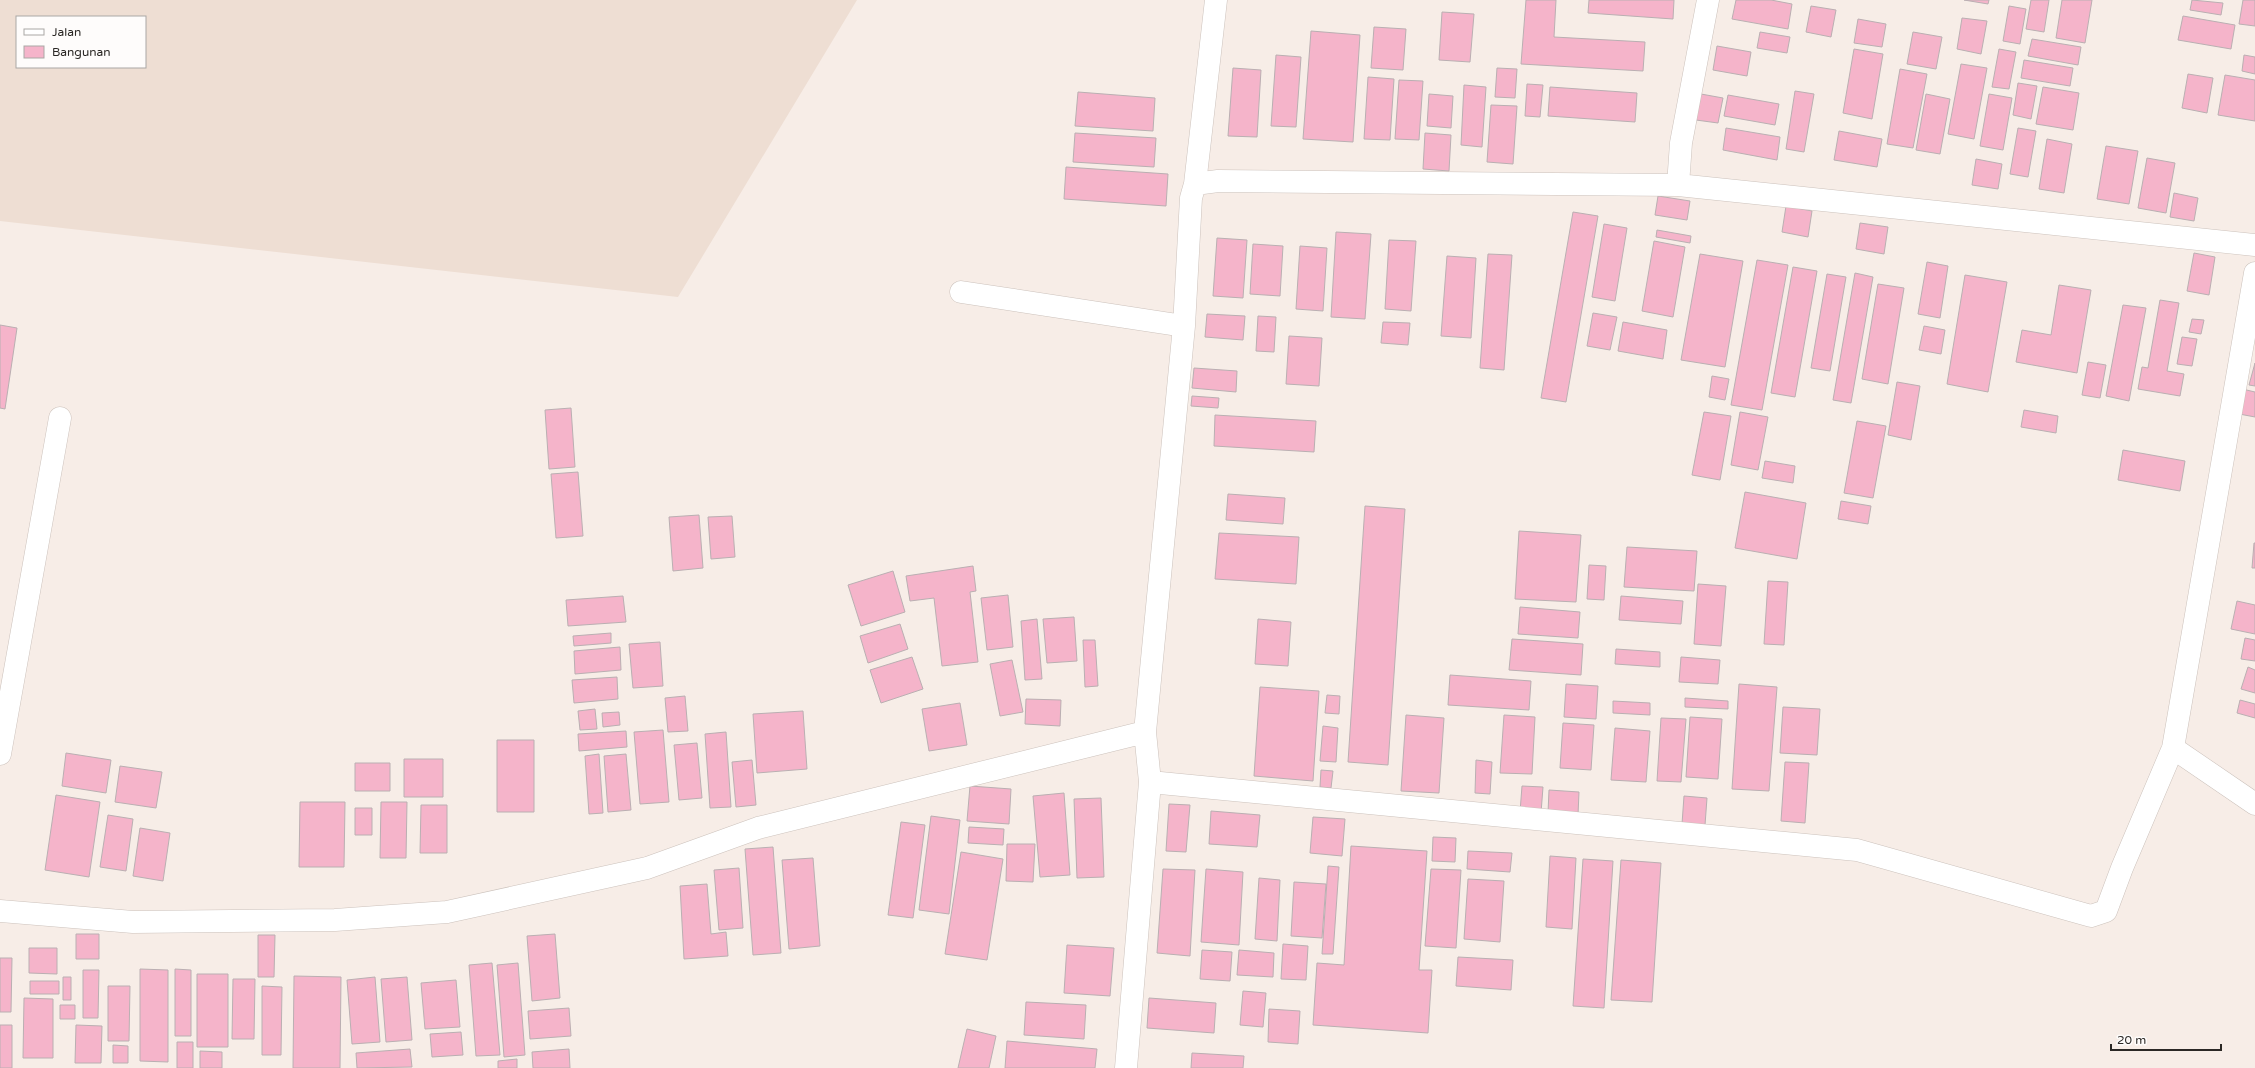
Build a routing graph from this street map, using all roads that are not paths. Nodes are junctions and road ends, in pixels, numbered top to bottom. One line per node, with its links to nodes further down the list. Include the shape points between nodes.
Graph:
1 (1216, 0): 3 (street)
2 (1708, 0): 4 (street, via 1681,143)
3 (1196, 184): 4 (street, via 1218,181); 8 (street, via 1191,198)
4 (1678, 185): 5 (street)
5 (2255, 245)
6 (2255, 272): 11 (street)
7 (961, 292): 8 (street)
8 (1184, 326): 10 (street)
9 (60, 418): 12 (street)
10 (1145, 732): 13 (street); 15 (street, via 758,828 647,868 447,912 335,920 133,922)
11 (2174, 748): 13 (street, via 2106,911 2091,916 1857,850); 14 (street)
12 (0, 754)
13 (1150, 782): 16 (street)
14 (2255, 804)
15 (0, 911)
16 (1126, 1068)

